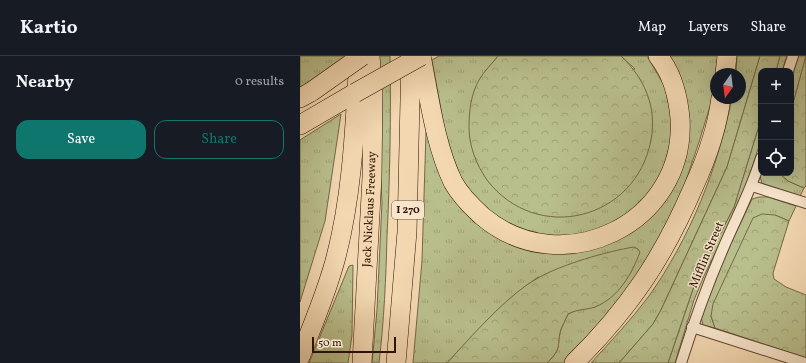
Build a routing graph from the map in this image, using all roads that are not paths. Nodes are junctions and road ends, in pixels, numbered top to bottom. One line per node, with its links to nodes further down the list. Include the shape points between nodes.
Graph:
1 (358, 56): 20 (highway, via 354,151 341,234 330,278)
2 (362, 56): 13 (highway, bridge)
3 (370, 56): 21 (highway, Jack Nicklaus Freeway, via 373,92 372,177)
4 (400, 56): 12 (highway, bridge)
5 (411, 56): 22 (highway, I 270, via 407,232)
6 (421, 56): 7 (highway, via 442,152 453,182 468,204 502,230 518,237 550,245 567,245 602,238 629,224 663,188 671,172 680,135 679,104 672,81); 12 (highway, bridge)
7 (658, 56)
8 (727, 56): 10 (highway)
9 (793, 56): 11 (street)
10 (726, 68)
11 (789, 68)
12 (355, 93): 15 (highway)
13 (306, 95)
14 (719, 104): 23 (highway, via 704,164 671,238 625,308)
15 (302, 124)
16 (758, 167): 17 (street, Mifflin Street)
17 (752, 186): 18 (street); 19 (street, Mifflin Street, via 722,251)
18 (806, 203)
19 (692, 327): 24 (street, Mifflin Street); 25 (street)
20 (300, 357)
21 (362, 363)
22 (396, 363)
23 (574, 363)
24 (681, 363)
25 (805, 363)

